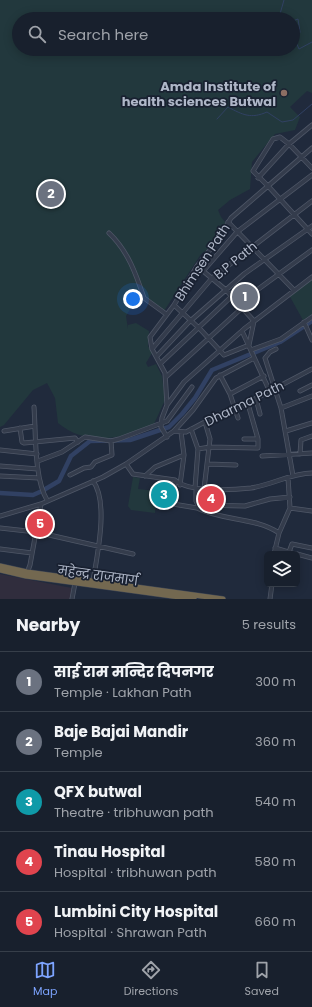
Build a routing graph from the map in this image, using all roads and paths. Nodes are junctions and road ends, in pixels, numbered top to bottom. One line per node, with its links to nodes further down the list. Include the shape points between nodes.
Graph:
1 (312, 125): 2 (street)
2 (289, 144): 4 (street); 7 (street); 7 (street, via 280,137 273,139 253,169)
3 (312, 148): 4 (street, Bhimsen Path)
4 (301, 157): 5 (street); 8 (street, Bhimsen Path)
5 (312, 168)
6 (312, 175): 9 (street)
7 (258, 178): 8 (street)
8 (268, 186): 9 (street); 12 (street, Bhimsen Path, via 254,200 236,212)
9 (282, 200): 11 (street); 15 (street)
10 (312, 201): 11 (street, B.P Path)
11 (294, 215): 14 (street); 18 (street, B.P Path)
12 (228, 222): 15 (street); 21 (street, Bhimsen Path)
13 (312, 226): 14 (street)
14 (308, 229): 17 (street); 20 (street)
15 (237, 232): 18 (street); 22 (street)
16 (109, 233): 32 (street, via 128,256 144,298)
17 (312, 234)
18 (252, 246): 20 (street); 25 (street, B.P Path)
19 (312, 250): 23 (street)
20 (265, 260): 23 (street); 26 (street)
21 (197, 266): 22 (street); 29 (street, Bhimsen Path)
22 (204, 270): 25 (street)
23 (279, 274): 27 (street); 30 (street)
24 (312, 276): 27 (street)
25 (212, 278): 26 (street); 31 (street, B.P Path)
26 (226, 290): 28 (street); 34 (street)
27 (294, 290): 35 (street)
28 (231, 297): 30 (street); 37 (street)
29 (174, 305): 31 (street); 32 (street, Bhimsen Path)
30 (242, 306): 35 (street); 39 (street)
31 (184, 313): 34 (street); 41 (street, B.P Path)
32 (166, 314): 41 (street, Bhimsen Path, via 150,337)
33 (312, 317): 36 (street)
34 (191, 320): 37 (street); 45 (street)
35 (254, 321): 38 (street); 42 (street)
36 (304, 323): 40 (street); 42 (street, via 281,339)
37 (198, 327): 39 (street); 48 (street)
38 (242, 331): 42 (street); 44 (street)
39 (209, 339): 44 (street); 52 (street)
40 (312, 340)
41 (152, 348): 45 (street)
42 (250, 348): 44 (street, via 225,356); 47 (street)
43 (276, 349): 46 (street)
44 (220, 350): 62 (street, via 184,382)
45 (157, 356): 48 (street)
46 (265, 357): 47 (street); 55 (street)
47 (254, 358): 50 (street); 51 (street)
48 (161, 363): 52 (street)
49 (312, 369): 55 (street, Dharma Path)
50 (220, 375): 58 (street); 76 (street)
51 (264, 376): 57 (street); 58 (street)
52 (166, 377): 62 (street)
53 (312, 386): 56 (street)
54 (192, 387): 70 (street, via 167,421)
55 (276, 389): 57 (street, Dharma Path); 64 (street)
56 (300, 391)
57 (270, 392): 60 (street, Dharma Path)
58 (230, 394): 65 (street)
59 (312, 396): 64 (street)
60 (256, 399): 61 (street, Dharma Path); 66 (street)
61 (248, 404): 65 (street, Dharma Path); 81 (street)
62 (168, 405): 70 (street)
63 (34, 407): 71 (street)
64 (281, 408): 74 (street)
65 (234, 410): 67 (street); 68 (street, Dharma Path)
66 (260, 414)
67 (238, 418)
68 (205, 422): 73 (street, Dharma Path); 85 (street)
69 (312, 423): 74 (street)
70 (161, 425): 79 (street); 83 (street)
71 (36, 426): 72 (street); 82 (street)
72 (20, 428): 75 (street); 82 (street, via 22,442)
73 (191, 430): 77 (street, Dharma Path); 86 (street)
74 (286, 430): 90 (street)
75 (4, 431)
76 (174, 431): 77 (street, Dharma Path); 79 (street)
77 (181, 432): 92 (street)
78 (312, 436): 91 (street, via 300,440)
79 (167, 437): 95 (street)
80 (244, 439): 81 (street)
81 (258, 439): 85 (street, via 258,448)
82 (36, 441): 84 (street, via 75,438); 89 (street)
83 (111, 441): 84 (street, via 85,438); 101 (street, via 112,455)
84 (78, 442): 94 (street, via 62,452)
85 (210, 447): 86 (street); 96 (street)
86 (198, 449): 110 (street)
87 (0, 450): 89 (street)
88 (312, 453): 91 (street)
89 (37, 454): 94 (street)
90 (290, 454): 91 (street); 93 (street); 104 (street)
91 (300, 454)
92 (184, 455): 103 (street, via 155,467); 109 (street)
93 (262, 456)
94 (38, 461): 99 (street)
95 (126, 464): 103 (street, via 133,474); 108 (street)
96 (208, 464): 97 (street); 111 (street)
97 (236, 465)
98 (0, 466): 99 (street)
99 (38, 469): 105 (street)
100 (312, 473): 104 (street)
101 (70, 475)
102 (0, 476): 105 (street)
103 (145, 476): 107 (street)
104 (293, 476): 106 (street)
105 (39, 478): 113 (street)
106 (288, 478): 111 (street, via 252,488); 112 (street)
107 (176, 480): 109 (street); 115 (street, via 173,504)
108 (93, 481): 113 (street); 122 (street, via 100,504)
109 (180, 485): 110 (street)
110 (196, 488): 111 (street); 115 (street)
111 (204, 489)
112 (290, 497): 115 (street, via 245,506); 116 (street)
113 (47, 500): 114 (street)
114 (41, 504): 118 (street); 120 (street)
115 (198, 506): 121 (street, via 227,517 267,525)
116 (290, 508): 117 (street); 121 (street)
117 (312, 511)
118 (0, 516)
119 (0, 528): 120 (street)
120 (36, 532): 122 (street); 129 (street)
121 (279, 533): 123 (street)
122 (98, 546): 130 (street); 136 (street)
123 (275, 548): 126 (street); 127 (street)
124 (312, 548): 128 (street, via 292,544)
125 (0, 549): 129 (street)
126 (274, 551)
127 (286, 551)
128 (289, 551)
129 (32, 553): 135 (street)
130 (133, 554)
131 (300, 555): 132 (street)
132 (312, 558)
133 (0, 566): 135 (highway)
134 (0, 570): 135 (highway, महेन्द्र राजमार्ग)
135 (27, 574): 136 (highway); 137 (highway, महेन्द्र राजमार्ग)
136 (93, 581): 141 (highway)
137 (75, 583): 139 (street); 140 (highway, महेन्द्र राजमार्ग)
138 (272, 587): 142 (street)
139 (72, 599)
140 (194, 599)
141 (223, 599)
142 (270, 599)

